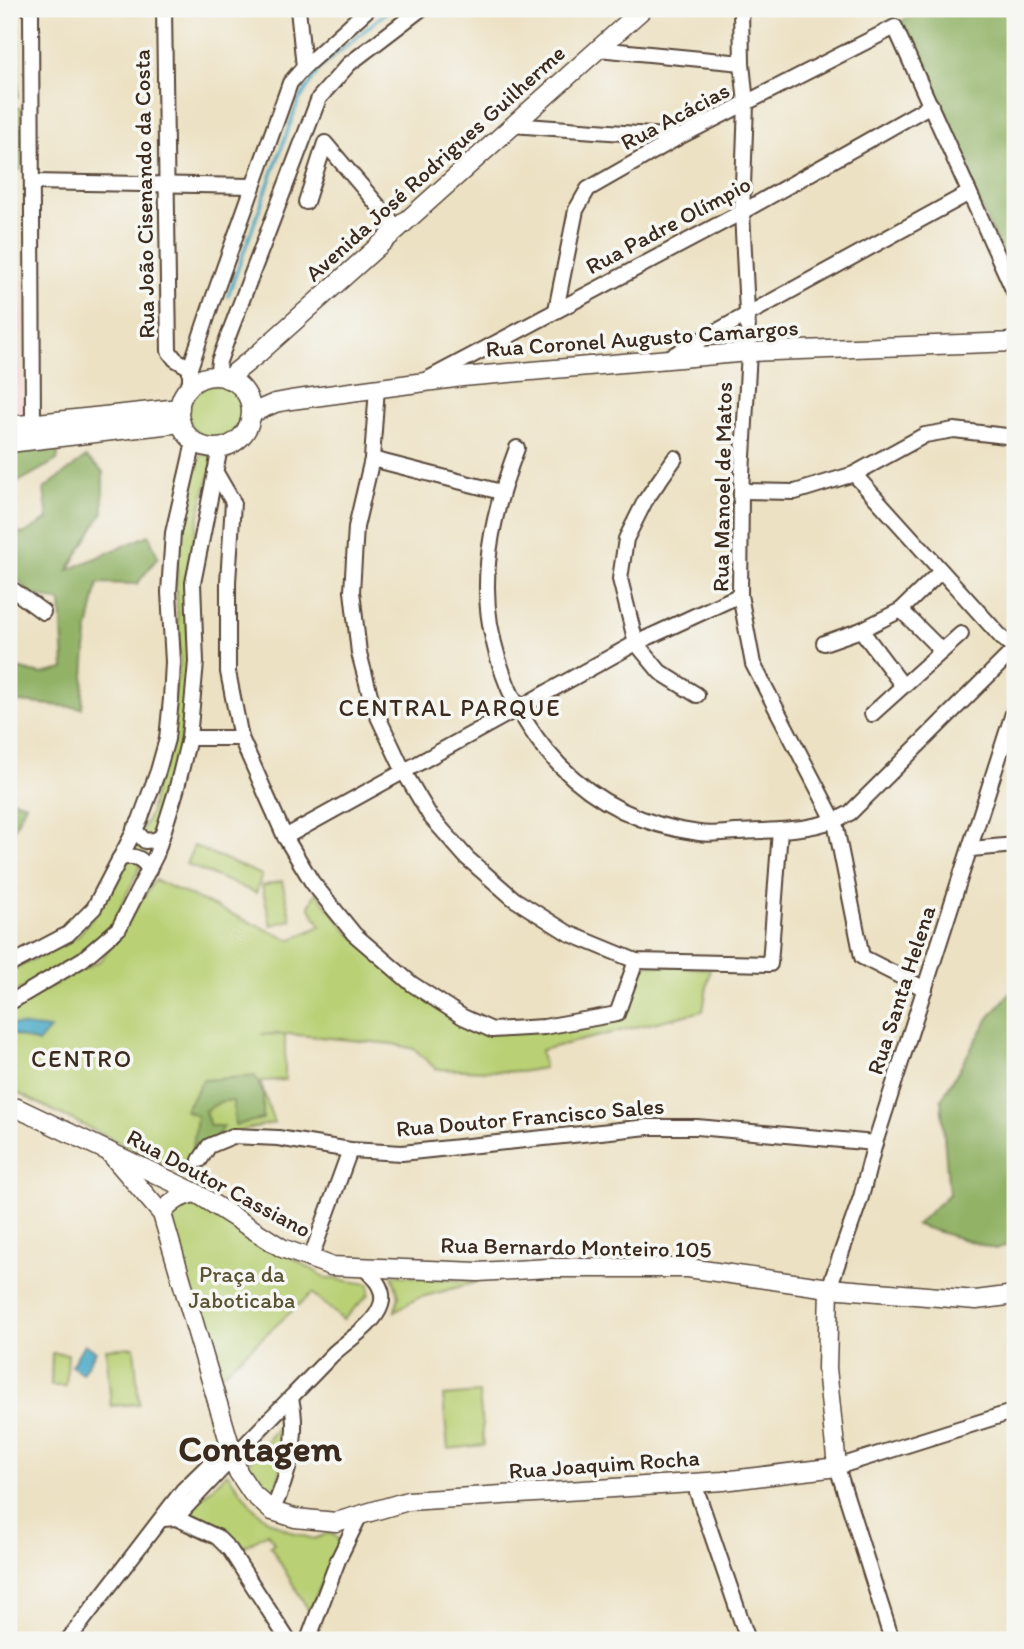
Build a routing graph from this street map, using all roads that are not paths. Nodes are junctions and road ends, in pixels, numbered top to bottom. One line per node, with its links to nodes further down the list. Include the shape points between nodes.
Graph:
1 (31, 9): 15 (street)
2 (164, 9): 16 (street, Rua João Cisenando da Costa)
3 (298, 9): 10 (street)
4 (368, 9): 10 (street)
5 (421, 9): 30 (street, via 349,64 319,98 219,361)
6 (643, 9): 8 (main road, Avenida José Rodrigues Guilherme)
7 (741, 9): 9 (street, Rua Manoel de Matos)
8 (598, 49): 9 (street); 13 (main road, Avenida José Rodrigues Guilherme)
9 (742, 63): 11 (street, Rua Manoel de Matos)
10 (304, 67): 17 (street, via 290,83)
11 (746, 104): 12 (street, Rua Acácias, via 895,27); 14 (street, Rua Acácias); 20 (street, Rua Manoel de Matos)
12 (931, 105): 18 (street); 20 (street, Rua Padre Olímpio)
13 (512, 125): 14 (street); 21 (main road, Avenida José Rodrigues Guilherme)
14 (680, 137): 23 (street, Rua Acácias, via 588,189 576,210)
15 (32, 182): 16 (street); 35 (street)
16 (166, 186): 17 (street); 29 (street, Rua João Cisenando da Costa, via 169,351)
17 (252, 186): 29 (street)
18 (969, 193): 22 (street); 24 (street)
19 (306, 202): 21 (street, via 325,144)
20 (742, 212): 23 (street, Rua Padre Olímpio); 24 (street, Rua Manoel de Matos)
21 (398, 229): 27 (main road, Avenida José Rodrigues Guilherme)
22 (1015, 294)
23 (556, 310): 31 (street, Rua Padre Olímpio)
24 (748, 316): 26 (street, Rua Manoel de Matos); 28 (street)
25 (1015, 342): 26 (main road, Rua Coronel Augusto Camargos)
26 (749, 352): 28 (main road, Rua Coronel Augusto Camargos); 46 (street, Rua Manoel de Matos)
27 (259, 353): 30 (main road, Avenida José Rodrigues Guilherme); 33 (main road, Avenida José Rodrigues Guilherme)
28 (666, 360): 31 (main road, Rua Coronel Augusto Camargos)
29 (190, 377): 30 (main road); 34 (main road)
30 (222, 378): 33 (main road)
31 (424, 381): 32 (main road, Rua Coronel Augusto Camargos)
32 (377, 387): 33 (main road, Rua Coronel Augusto Camargos, via 275,403); 43 (street)
33 (248, 400): 40 (main road, via 246,430 239,440)
34 (180, 416): 35 (main road); 38 (main road); 39 (main road)
35 (33, 424): 36 (main road)
36 (9, 426)
37 (1015, 437): 45 (street, via 954,430 925,435)
38 (194, 442): 40 (main road); 68 (street, via 173,533 169,592 173,662 167,739)
39 (9, 443)
40 (220, 448): 44 (street)
41 (517, 448): 47 (street)
42 (675, 458): 55 (street, via 645,500 626,539 620,579)
43 (372, 460): 47 (street); 66 (street, via 356,527 352,591 359,653 373,706)
44 (215, 471): 64 (street, via 192,583 196,662); 65 (street, via 233,502 228,672)
45 (853, 474): 46 (street, via 795,492); 48 (street)
46 (741, 491): 50 (street, Rua Manoel de Matos)
47 (501, 492): 62 (street, via 491,537 490,623)
48 (940, 572): 51 (street); 57 (street)
49 (9, 587): 52 (street)
50 (740, 596): 55 (street); 67 (street, Rua Manoel de Matos, via 754,664)
51 (901, 610): 53 (street); 58 (street)
52 (43, 612)
53 (861, 631): 56 (street); 59 (street)
54 (961, 634): 58 (street)
55 (635, 643): 60 (street, via 660,672); 62 (street)
56 (824, 643)
57 (1015, 648): 67 (street, via 850,813)
58 (942, 652): 59 (street)
59 (903, 686): 63 (street)
60 (697, 695)
61 (1015, 707): 73 (street, Rua Santa Helena)
62 (517, 709): 66 (street); 69 (street, via 560,769 601,800 646,822 701,834)
63 (872, 714)
64 (189, 738): 65 (street); 70 (street)
65 (241, 738): 71 (street)
66 (404, 772): 71 (street); 76 (street, via 430,816 467,858 514,899 568,933)
67 (835, 822): 69 (street); 78 (street, Rua Manoel de Matos, via 862,957)
68 (134, 829): 70 (street, via 145,841); 74 (street)
69 (780, 830): 76 (street, via 770,964)
70 (162, 836): 75 (street)
71 (285, 837): 76 (street, via 312,882 354,934 412,984 492,1030 544,1027 617,1014)
72 (1015, 845): 73 (street)
73 (971, 849): 78 (street, Rua Santa Helena)
74 (119, 859): 75 (street, via 139,858); 77 (street, via 94,908 68,934)
75 (149, 870): 79 (street, via 119,928 83,958)
76 (636, 961)
77 (9, 965)
78 (925, 989): 81 (street, Rua Santa Helena)
79 (9, 1003)
80 (11, 1105): 83 (main road, Rua Doutor Cassiano)
81 (875, 1143): 82 (street, Rua Doutor Francisco Sales, via 649,1127 401,1153); 89 (street, Rua Santa Helena)
82 (350, 1150): 84 (street, Rua Doutor Francisco Sales, via 233,1136 209,1146); 87 (street)
83 (108, 1151): 85 (main road, Rua Doutor Cassiano); 86 (main road)
84 (201, 1160)
85 (196, 1193): 86 (main road, via 180,1197); 87 (main road, Rua Doutor Cassiano, via 282,1248)
86 (162, 1214): 93 (main road)
87 (310, 1260): 88 (main road, Rua Doutor Cassiano)
88 (365, 1268): 89 (main road, Rua Bernardo Monteiro 105, via 478,1272 688,1268); 91 (street, via 381,1290 380,1307)
89 (829, 1288): 90 (main road, Rua Bernardo Monteiro 105, via 976,1300); 94 (main road, via 827,1368)
90 (1015, 1294)
91 (291, 1399): 93 (street); 96 (street, via 295,1413 291,1454)
92 (1015, 1411): 94 (street, Rua Joaquim Rocha)
93 (231, 1451): 96 (main road, via 244,1484); 98 (street, via 183,1490)
94 (837, 1467): 95 (main road, Rua Joaquim Rocha); 105 (street)
95 (694, 1483): 97 (main road, Rua Joaquim Rocha, via 408,1501); 104 (street)
96 (272, 1511): 99 (main road, Rua Joaquim Rocha)
97 (359, 1517): 99 (main road, Rua Joaquim Rocha); 100 (street)
98 (169, 1518): 101 (street); 102 (street, via 217,1537 230,1550)
99 (336, 1522): 100 (street)
100 (347, 1541): 103 (street)
101 (68, 1640)
102 (288, 1640)
103 (308, 1640)
104 (748, 1640)
105 (892, 1640)

